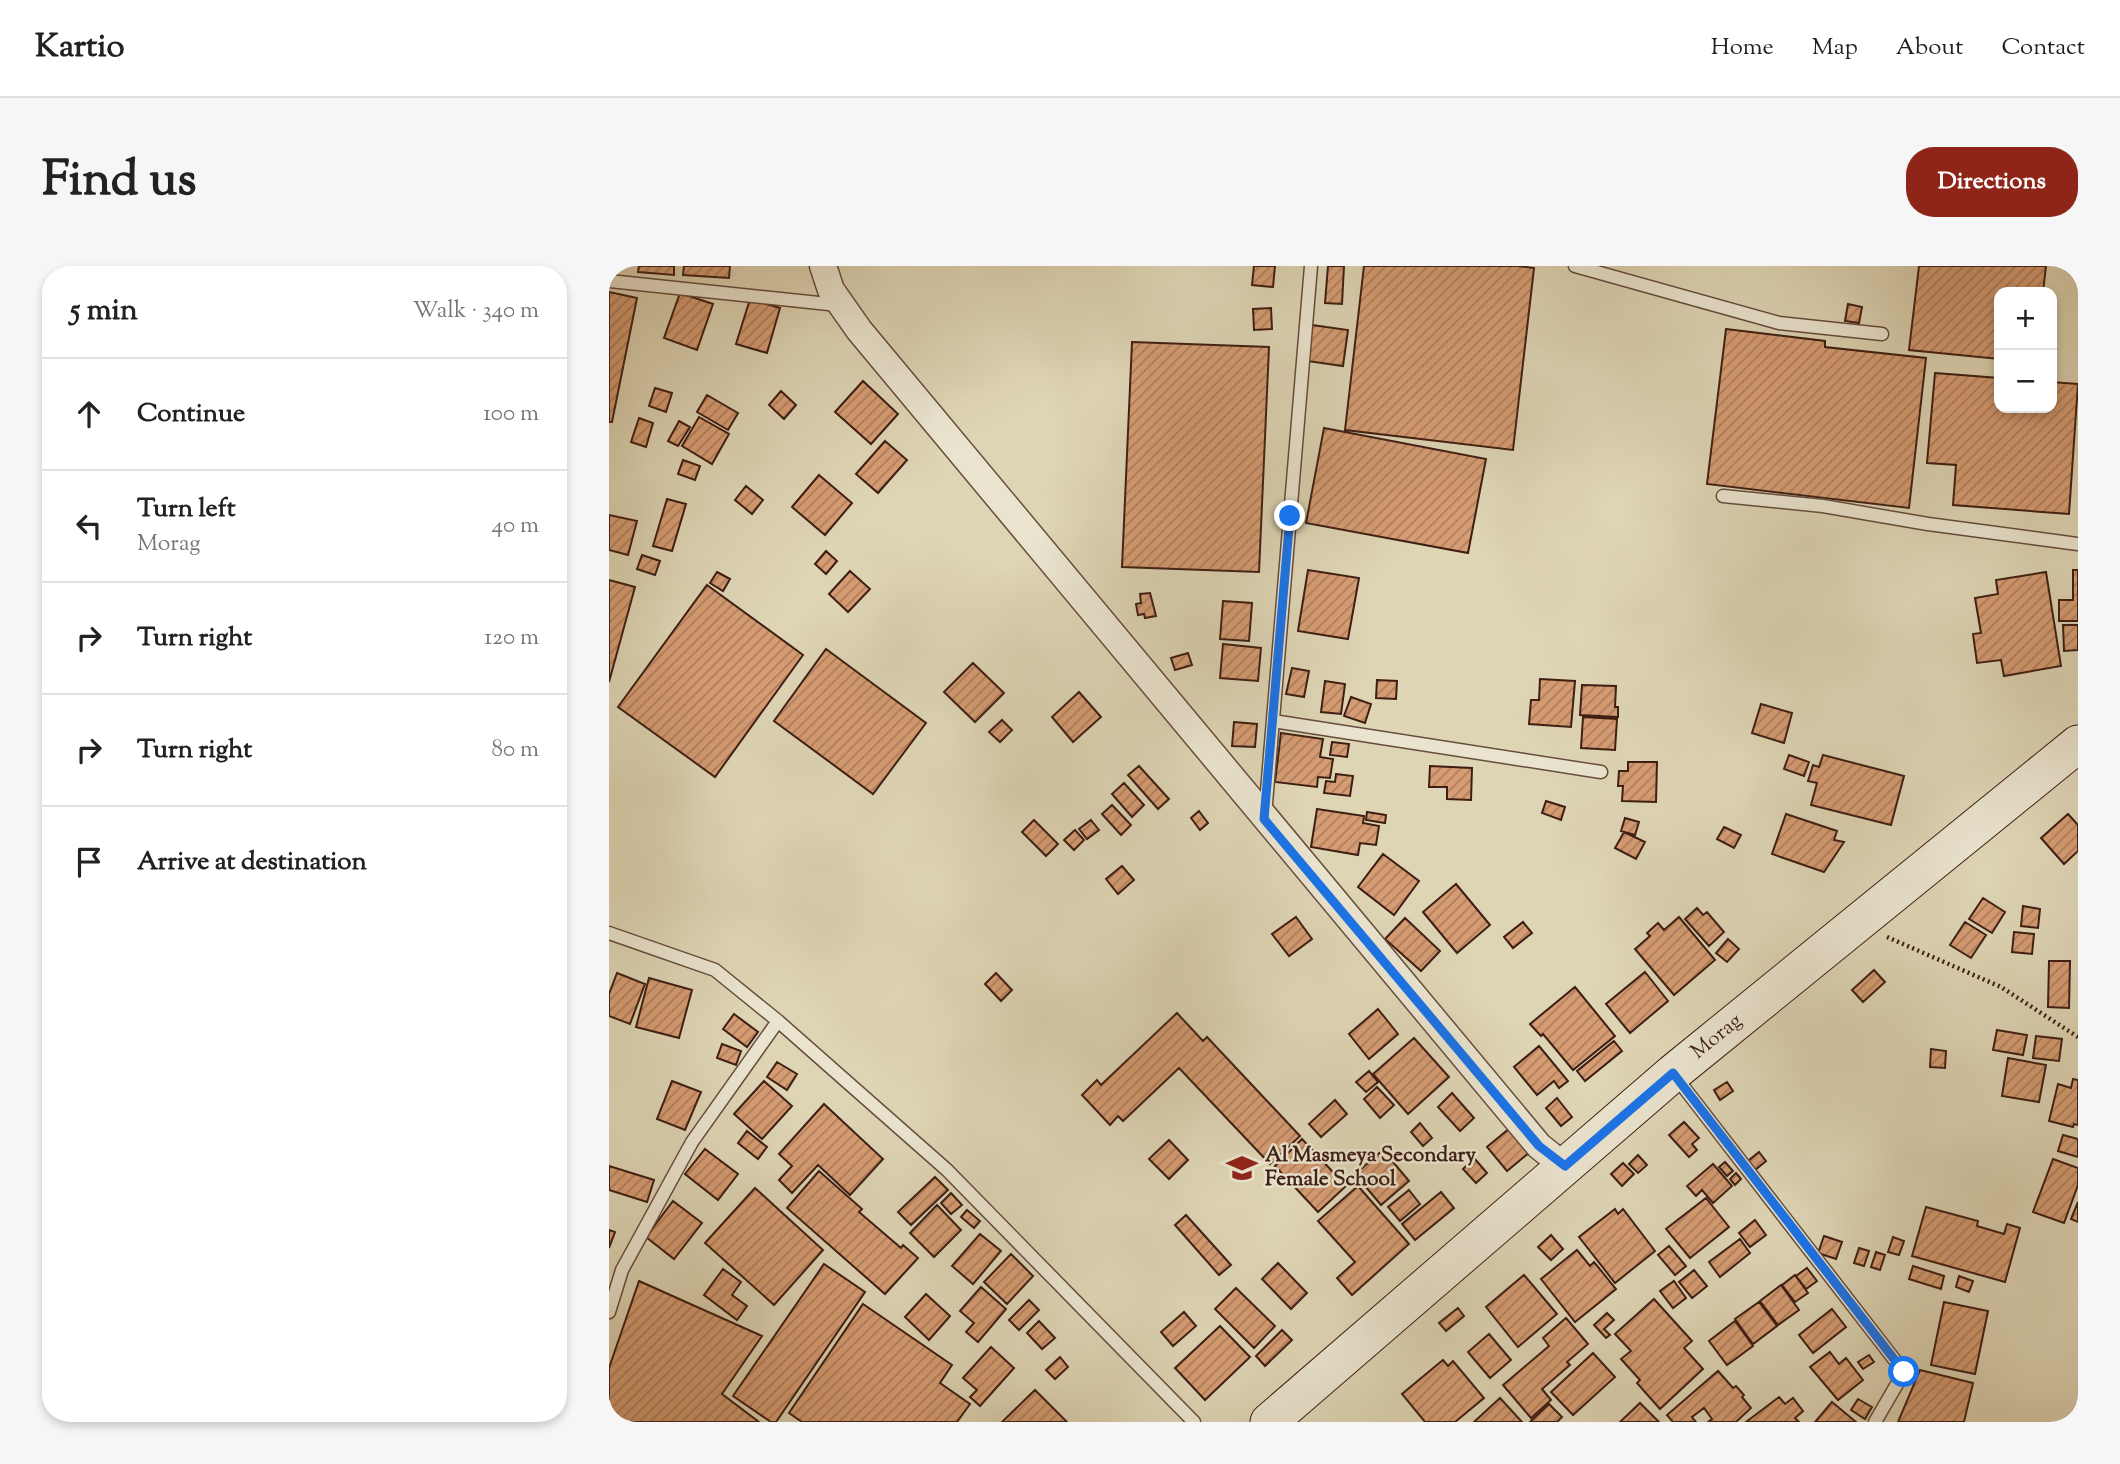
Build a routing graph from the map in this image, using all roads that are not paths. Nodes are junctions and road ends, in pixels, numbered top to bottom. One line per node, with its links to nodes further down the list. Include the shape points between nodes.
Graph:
1 (823, 266): 5 (street)
2 (1311, 266): 9 (lane)
3 (1575, 266): 6 (lane, via 1779,323)
4 (609, 281): 5 (lane)
5 (842, 305): 12 (street)
6 (1882, 334)
7 (1723, 496): 8 (lane)
8 (2078, 544)
9 (1273, 721): 11 (lane); 12 (lane)
10 (2078, 744): 15 (main road, Morag)
11 (1601, 772)
12 (1264, 819): 16 (street, via 1539,1146)
13 (609, 933): 14 (lane, via 715,970)
14 (778, 1021): 17 (lane, via 692,1142 622,1270); 18 (lane, via 947,1170)
15 (1673, 1073): 16 (main road, Morag); 20 (lane, via 1904,1372)
16 (1565, 1166): 19 (main road, Morag)
17 (609, 1312)
18 (1194, 1422)
19 (1269, 1422)
20 (1875, 1422)

